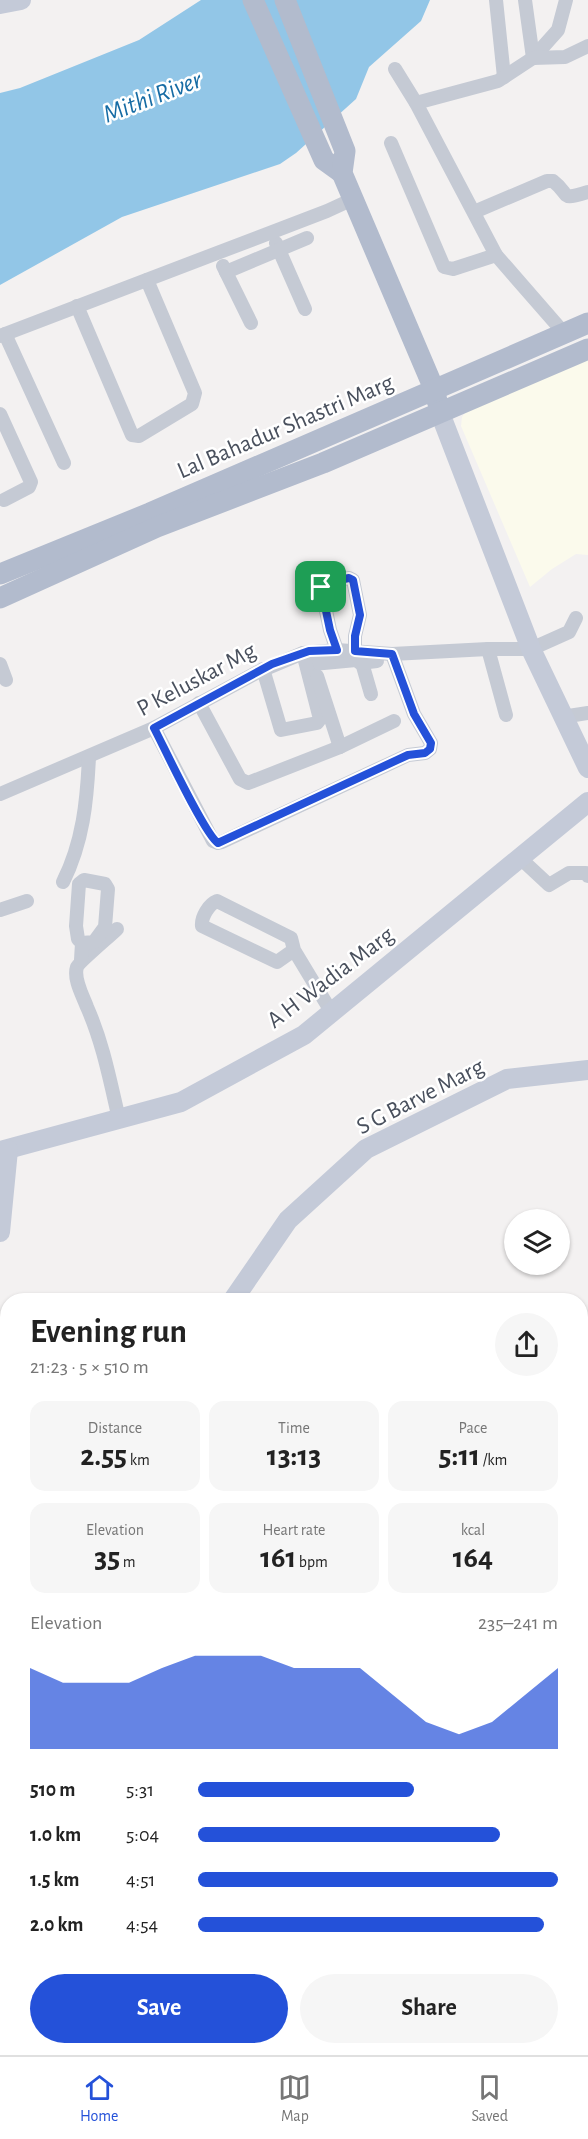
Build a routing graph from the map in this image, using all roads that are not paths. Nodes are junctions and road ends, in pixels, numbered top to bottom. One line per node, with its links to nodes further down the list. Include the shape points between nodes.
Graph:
1 (21, 0): 7 (street)
2 (254, 0): 14 (main road, via 324,160)
3 (285, 0): 14 (main road, via 345,151)
4 (496, 0): 11 (street)
5 (525, 0): 9 (street)
6 (566, 0): 9 (street, via 558,30)
7 (0, 4)
8 (588, 45): 9 (street, via 565,57)
9 (533, 58): 11 (street)
10 (395, 69): 12 (street)
11 (504, 77): 12 (street)
12 (416, 103): 17 (street)
13 (391, 143): 22 (street, via 444,267 453,269)
14 (342, 173): 16 (main road)
15 (588, 192): 17 (street, via 571,197 553,181 547,181)
16 (353, 199): 18 (street); 32 (main road)
17 (474, 212): 22 (street)
18 (271, 232): 20 (street); 21 (street)
19 (307, 238): 20 (street)
20 (279, 250): 23 (street); 26 (street)
21 (217, 253): 23 (street); 24 (street)
22 (496, 255): 29 (street)
23 (226, 272): 28 (street)
24 (147, 280): 25 (street); 25 (street, via 195,393 192,404 139,436 132,435)
25 (77, 306): 30 (street)
26 (305, 309)
27 (588, 322): 29 (main road, Lal Bahadur Shastri Marg)
28 (251, 323)
29 (564, 333): 32 (main road, Lal Bahadur Shastri Marg)
30 (2, 335): 36 (street)
31 (588, 349): 33 (main road, Lal Bahadur Shastri Marg)
32 (434, 389): 33 (main road); 35 (main road, Lal Bahadur Shastri Marg)
33 (440, 413): 37 (main road, Lal Bahadur Shastri Marg); 44 (street)
34 (0, 414): 38 (street, via 31,482)
35 (314, 441): 37 (main road); 39 (main road, Lal Bahadur Shastri Marg)
36 (63, 463)
37 (323, 463): 39 (main road, Lal Bahadur Shastri Marg)
38 (4, 500)
39 (153, 520): 40 (main road, Lal Bahadur Shastri Marg); 41 (main road, Lal Bahadur Shastri Marg)
40 (0, 574)
41 (0, 598)
42 (576, 618): 44 (street, via 569,632)
43 (488, 649): 44 (street, P Keluskar Mg); 46 (street, P Keluskar Mg); 56 (street)
44 (531, 649): 57 (street)
45 (337, 650): 47 (street, P Keluskar Mg); 47 (street, via 321,587 349,578 353,580 360,615 355,636); 48 (street, P Keluskar Mg)
46 (392, 654): 47 (street, P Keluskar Mg); 59 (street, via 414,714 431,743 430,749 408,755 222,842 213,841)
47 (358, 655): 48 (street, via 356,660); 49 (street); 53 (street)
48 (308, 656): 51 (street, P Keluskar Mg); 51 (street, via 320,719 316,723 282,730); 61 (street)
49 (378, 661)
50 (0, 664): 52 (street)
51 (260, 670): 54 (street, P Keluskar Mg); 60 (street)
52 (6, 680)
53 (371, 694)
54 (200, 703): 59 (street, P Keluskar Mg); 61 (street, via 240,779 248,783)
55 (588, 713): 57 (street)
56 (506, 715)
57 (562, 717): 63 (street)
58 (394, 721): 61 (street)
59 (154, 728): 62 (street, P Keluskar Mg)
60 (276, 730)
61 (340, 747)
62 (89, 757): 64 (street, P Keluskar Mg); 68 (street, via 85,810 75,858)
63 (588, 768)
64 (0, 794)
65 (588, 802): 66 (street, A H Wadia Marg)
66 (520, 858): 67 (street, via 549,885 569,873); 75 (street, A H Wadia Marg)
67 (587, 874)
68 (63, 882)
69 (27, 900): 70 (street)
70 (0, 910)
71 (117, 929): 74 (street)
72 (82, 943): 74 (street)
73 (294, 950): 73 (street, via 277,962 202,926 202,921 217,901 291,938); 75 (street)
74 (81, 960): 77 (street, via 76,969 80,989 94,1022)
75 (332, 1013): 77 (street, A H Wadia Marg, via 304,1035 181,1102)
76 (588, 1070): 80 (street, S G Barve Marg, via 507,1079 366,1149 288,1220)
77 (119, 1119): 78 (street, A H Wadia Marg)
78 (4, 1150): 79 (street)
79 (0, 1232)
80 (238, 1293)

